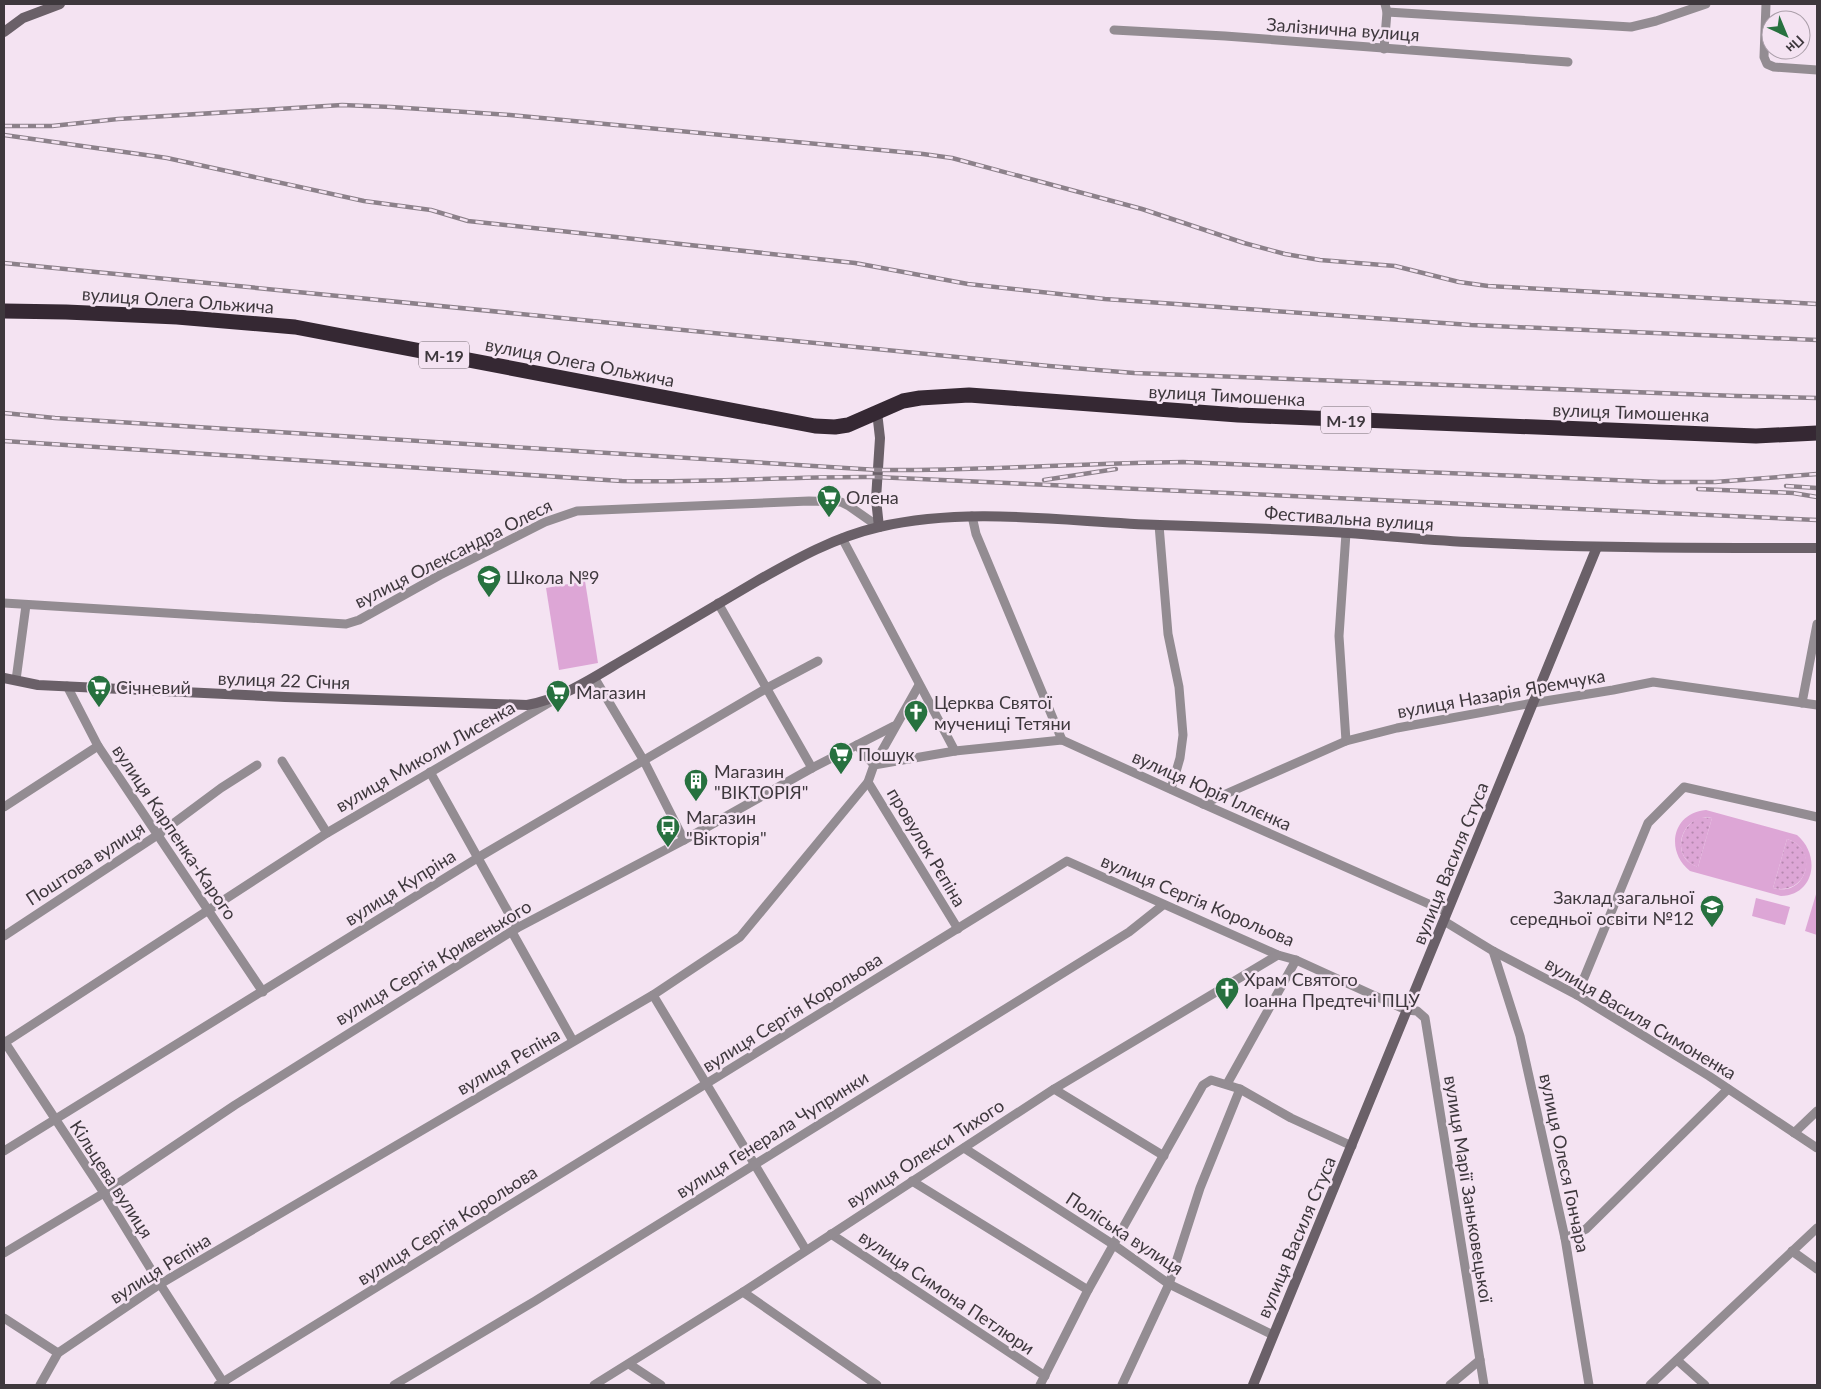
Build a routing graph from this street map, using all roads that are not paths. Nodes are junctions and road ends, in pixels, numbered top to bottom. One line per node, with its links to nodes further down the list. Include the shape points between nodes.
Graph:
1 (60, 4): 6 (street, via 23,18)
2 (1706, 4): 4 (street, via 1631,27)
3 (1766, 4): 9 (street, via 1764,57 1767,64)
4 (1386, 8): 7 (street)
5 (1114, 30): 7 (street, Залізнична вулиця)
6 (4, 32)
7 (1384, 49): 8 (street, Залізнична вулиця)
8 (1568, 62)
9 (1817, 70)
10 (4, 311): 11 (highway, вулиця Олега Ольжича / М-19, via 168,317 295,327 815,426 848,425)
11 (877, 412): 12 (highway, вулиця Тимошенка / М-19, via 920,398 970,396 1238,416 1756,436); 15 (street, via 880,438 876,498)
12 (1817, 433)
13 (972, 516): 14 (street, Фестивальна вулиця); 15 (street, Фестивальна вулиця); 36 (street, via 976,534)
14 (1159, 525): 16 (street, Фестивальна вулиця); 48 (street, via 1168,634 1179,687 1183,734)
15 (879, 527): 17 (street, вулиця Миколи Лисенка); 21 (street, вулиця Олександра Олеся, via 841,502 577,511 545,522 346,624)
16 (1346, 533): 18 (street, Фестивальна вулиця); 37 (street, via 1339,636)
17 (842, 538): 22 (street, вулиця Миколи Лисенка, via 784,566); 28 (street)
18 (1597, 547): 19 (street, Фестивальна вулиця); 32 (street, вулиця Василя Стуса)
19 (1817, 548)
20 (4, 603): 21 (street, вулиця Олександра Олеся)
21 (26, 604): 27 (street)
22 (718, 604): 25 (street, вулиця Миколи Лисенка); 30 (street)
23 (1817, 624): 33 (street)
24 (818, 661): 30 (street, вулиця Купріна)
25 (594, 677): 31 (street, вулиця Миколи Лисенка); 42 (street)
26 (4, 678): 27 (street, вулиця 22 Січня)
27 (16, 680): 29 (street, вулиця 22 Січня)
28 (919, 685): 35 (street, вулиця Рєпіна); 40 (street)
29 (67, 686): 31 (street, вулиця 22 Січня, via 527,705); 39 (street, вулиця Карпенка-Карого)
30 (767, 688): 42 (street, вулиця Купріна); 45 (street)
31 (561, 695): 46 (street, вулиця Миколи Лисенка)
32 (1533, 702): 33 (street, вулиця Назарія Яремчука, via 1652,682); 37 (street, вулиця Назарія Яремчука); 58 (street, вулиця Василя Стуса)
33 (1802, 703): 34 (street, вулиця Назарія Яремчука)
34 (1817, 705)
35 (894, 726): 38 (street, вулиця Сергія Кривенького); 43 (street, вулиця Рєпіна)
36 (1062, 740): 40 (street); 48 (street, вулиця Юрія Іллєнка)
37 (1346, 741): 49 (street, вулиця Назарія Яремчука)
38 (857, 745): 43 (street); 45 (street, вулиця Сергія Кривенького)
39 (98, 746): 50 (street); 53 (street, вулиця Карпенка-Карого)
40 (955, 752): 43 (street)
41 (282, 761): 52 (street)
42 (644, 761): 54 (street); 55 (street, вулиця Купріна)
43 (874, 764): 47 (street, вулиця Рєпіна)
44 (257, 765): 53 (street, Поштова вулиця)
45 (812, 768): 54 (street, вулиця Сергія Кривенького)
46 (430, 772): 52 (street, вулиця Миколи Лисенка); 55 (street)
47 (868, 782): 59 (street, провулок Рєпіна); 66 (street, вулиця Рєпіна, via 740,937)
48 (1171, 789): 49 (street, вулиця Юрія Іллєнка)
49 (1202, 804): 58 (street, вулиця Юрія Іллєнка)
50 (4, 807)
51 (1817, 817): 67 (street, via 1684,787 1648,823)
52 (327, 833): 57 (street, вулиця Миколи Лисенка)
53 (159, 834): 57 (street, вулиця Карпенка-Карого); 61 (street, Поштова вулиця)
54 (684, 840): 60 (street, вулиця Сергія Кривенького)
55 (479, 858): 60 (street); 65 (street, вулиця Купріна)
56 (1163, 905): 59 (street, вулиця Сергія Корольова, via 1067,861); 63 (street, вулиця Сергія Корольова); 84 (street, вулиця Генерала Чупринки, via 1129,932)
57 (209, 911): 65 (street, вулиця Карпенка-Карого); 70 (street, вулиця Миколи Лисенка)
58 (1446, 916): 62 (street, вулиця Василя Симоненка); 68 (street, вулиця Василя Стуса)
59 (958, 929): 71 (street, вулиця Сергія Корольова)
60 (515, 930): 69 (street); 86 (street, вулиця Сергія Кривенького, via 377,1014)
61 (4, 936)
62 (1493, 950): 67 (street, вулиця Василя Симоненка); 89 (street, вулиця Олеся Гончара, via 1520,1036)
63 (1278, 954): 64 (street, вулиця Сергія Корольова); 73 (street, вулиця Олекси Тихого)
64 (1296, 960): 68 (street, вулиця Сергія Корольова); 72 (street)
65 (263, 992): 77 (street, вулиця Купріна)
66 (653, 995): 69 (street, вулиця Рєпіна); 71 (street)
67 (1577, 995): 75 (street, вулиця Василя Симоненка)
68 (1406, 1010): 79 (street, вулиця Василя Стуса); 102 (street, вулиця Марії Заньковецької, via 1417,1011 1425,1018)
69 (573, 1041): 95 (street, вулиця Рєпіна)
70 (4, 1042): 77 (street, Кільцева вулиця)
71 (705, 1084): 84 (street); 106 (street, вулиця Сергія Корольова)
72 (1227, 1084): 74 (street); 83 (street, via 1211,1080 1203,1085)
73 (1054, 1089): 80 (street, вулиця Олекси Тихого); 83 (street)
74 (1240, 1089): 79 (street, via 1291,1118); 96 (street, via 1200,1188)
75 (1728, 1089): 78 (street, вулиця Василя Симоненка); 89 (street, via 1586,1229)
76 (1817, 1111): 78 (street)
77 (55, 1120): 82 (street, вулиця Купріна); 86 (street, Кільцева вулиця)
78 (1794, 1133): 81 (street, вулиця Василя Симоненка)
79 (1352, 1146): 100 (street, вулиця Василя Стуса)
80 (964, 1148): 85 (street, вулиця Олекси Тихого); 90 (street, Поліська вулиця)
81 (1817, 1148)
82 (4, 1151)
83 (1164, 1156): 90 (street)
84 (755, 1164): 91 (street); 108 (street, вулиця Генерала Чупринки)
85 (912, 1181): 88 (street, вулиця Олекси Тихого); 97 (street)
86 (104, 1193): 93 (street, вулиця Сергія Кривенького); 95 (street, Кільцева вулиця)
87 (1817, 1228): 92 (street)
88 (831, 1234): 91 (street, вулиця Олекси Тихого); 105 (street, вулиця Симона Петлюри)
89 (1566, 1238): 117 (street, вулиця Олеся Гончара)
90 (1114, 1245): 96 (street, Поліська вулиця); 97 (street)
91 (806, 1250): 98 (street, вулиця Олекси Тихого)
92 (1792, 1251): 94 (street); 103 (street)
93 (4, 1253)
94 (1817, 1268)
95 (160, 1284): 101 (street, вулиця Рєпіна); 106 (street, Кільцева вулиця)
96 (1169, 1284): 100 (street, Поліська вулиця); 113 (street)
97 (1088, 1290): 105 (street)
98 (743, 1292): 104 (street, вулиця Олекси Тихого); 111 (street)
99 (4, 1318): 101 (street)
100 (1273, 1335): 114 (street, вулиця Василя Стуса)
101 (58, 1353): 107 (street, вулиця Рєпіна)
102 (1480, 1360): 115 (street); 116 (street, вулиця Марії Заньковецької)
103 (1677, 1360): 118 (street); 119 (street)
104 (629, 1364): 109 (street, вулиця Олекси Тихого); 110 (street)
105 (1045, 1376): 112 (street)
106 (222, 1384)
107 (40, 1385)
108 (394, 1385)
109 (594, 1385)
110 (660, 1385)
111 (877, 1385)
112 (1040, 1385)
113 (1122, 1385)
114 (1253, 1385)
115 (1450, 1385)
116 (1484, 1385)
117 (1590, 1385)
118 (1650, 1385)
119 (1705, 1385)

